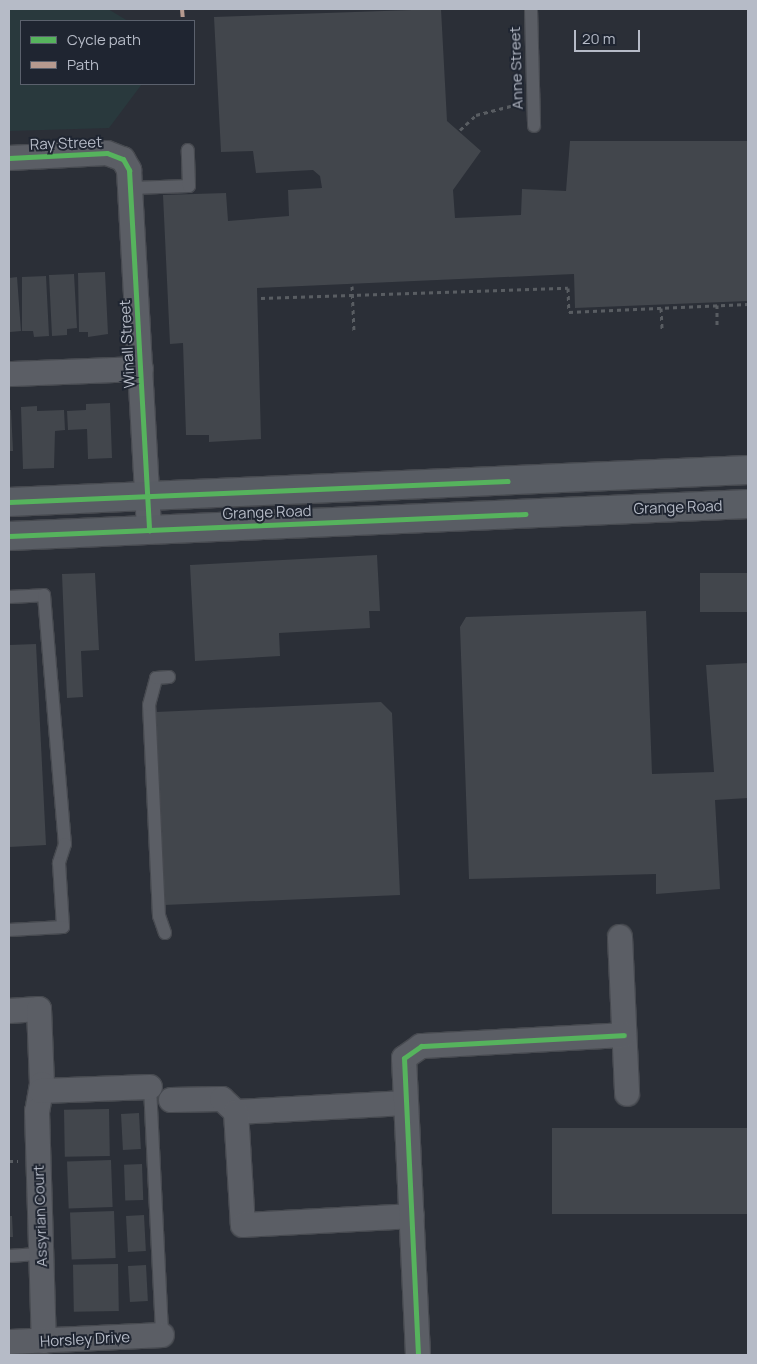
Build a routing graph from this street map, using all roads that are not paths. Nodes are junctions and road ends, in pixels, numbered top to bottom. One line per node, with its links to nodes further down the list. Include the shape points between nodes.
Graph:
1 (531, 9): 2 (lane, Anne Street)
2 (534, 126)
3 (188, 150): 6 (lane, via 189,186)
4 (9, 158): 5 (street, Ray Street, via 107,153)
5 (123, 159): 6 (street, Winall Street, via 129,170)
6 (131, 188): 7 (street, Winall Street)
7 (141, 369): 8 (street); 11 (street, Winall Street)
8 (9, 374)
9 (748, 470): 10 (main road, Grange Road)
10 (412, 484): 11 (main road, Grange Road); 14 (main road); 15 (main road)
11 (147, 496): 12 (main road, Grange Road); 16 (street, Winall Street)
12 (9, 502)
13 (748, 504): 14 (main road, Grange Road)
14 (423, 518): 15 (main road, Grange Road)
15 (387, 520): 16 (main road, Grange Road)
16 (149, 530): 17 (main road, Grange Road)
17 (9, 536)
18 (9, 597): 20 (lane, via 44,595 66,844 59,863 63,927)
19 (169, 677): 21 (lane, via 156,678 149,705 159,916)
20 (9, 930)
21 (165, 933)
22 (620, 937): 24 (street)
23 (9, 1011): 26 (street, Assyrian Court, via 39,1010)
24 (624, 1036): 27 (street); 29 (street, via 421,1046 404,1058)
25 (150, 1086): 26 (street); 34 (lane)
26 (41, 1091): 32 (street, Assyrian Court, via 37,1111)
27 (627, 1094)
28 (172, 1100): 30 (street, via 222,1099)
29 (406, 1103): 30 (street); 31 (street)
30 (236, 1112): 31 (street, via 243,1225)
31 (412, 1216): 37 (street)
32 (41, 1254): 33 (lane); 35 (street, Assyrian Court)
33 (9, 1256)
34 (162, 1336): 35 (street, Horsley Drive)
35 (44, 1341): 36 (street, Horsley Drive)
36 (9, 1342)
37 (418, 1355)

